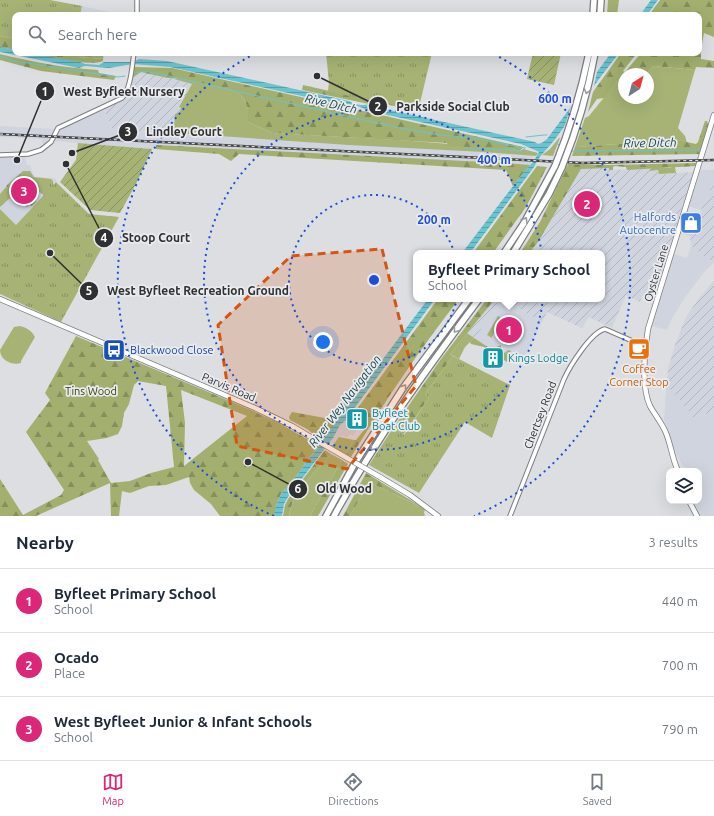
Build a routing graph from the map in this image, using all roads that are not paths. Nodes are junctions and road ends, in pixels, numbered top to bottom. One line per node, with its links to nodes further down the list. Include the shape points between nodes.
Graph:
1 (137, 0): 4 (street)
2 (594, 0): 5 (highway)
3 (601, 0): 6 (highway)
4 (137, 12)
5 (593, 12)
6 (600, 12)
7 (134, 56): 11 (street, via 126,94 120,99 58,128 51,142 41,150 28,154)
8 (587, 56): 12 (highway, one-way to 8, bridge, via 524,223 566,138 580,94)
9 (594, 56): 13 (highway, one-way to 13, bridge, via 579,120 562,167 549,194)
10 (714, 115): 17 (main road, Oyster Lane, via 648,329)
11 (0, 155)
12 (506, 250)
13 (515, 250)
14 (0, 299): 22 (main road, Parvis Road, bridge, via 289,424 380,477)
15 (467, 302): 20 (highway, one-way to 15, via 355,463 399,395)
16 (477, 302): 21 (highway, one-way to 21, via 405,399 365,461)
17 (646, 344): 18 (main road, Oyster Lane, via 648,404 666,433); 23 (street, Chertsey Road, via 637,343 604,329 580,352 563,382)
18 (677, 468)
19 (691, 504): 24 (main road)
20 (326, 516)
21 (334, 516)
22 (438, 516)
23 (510, 516)
24 (697, 516)

